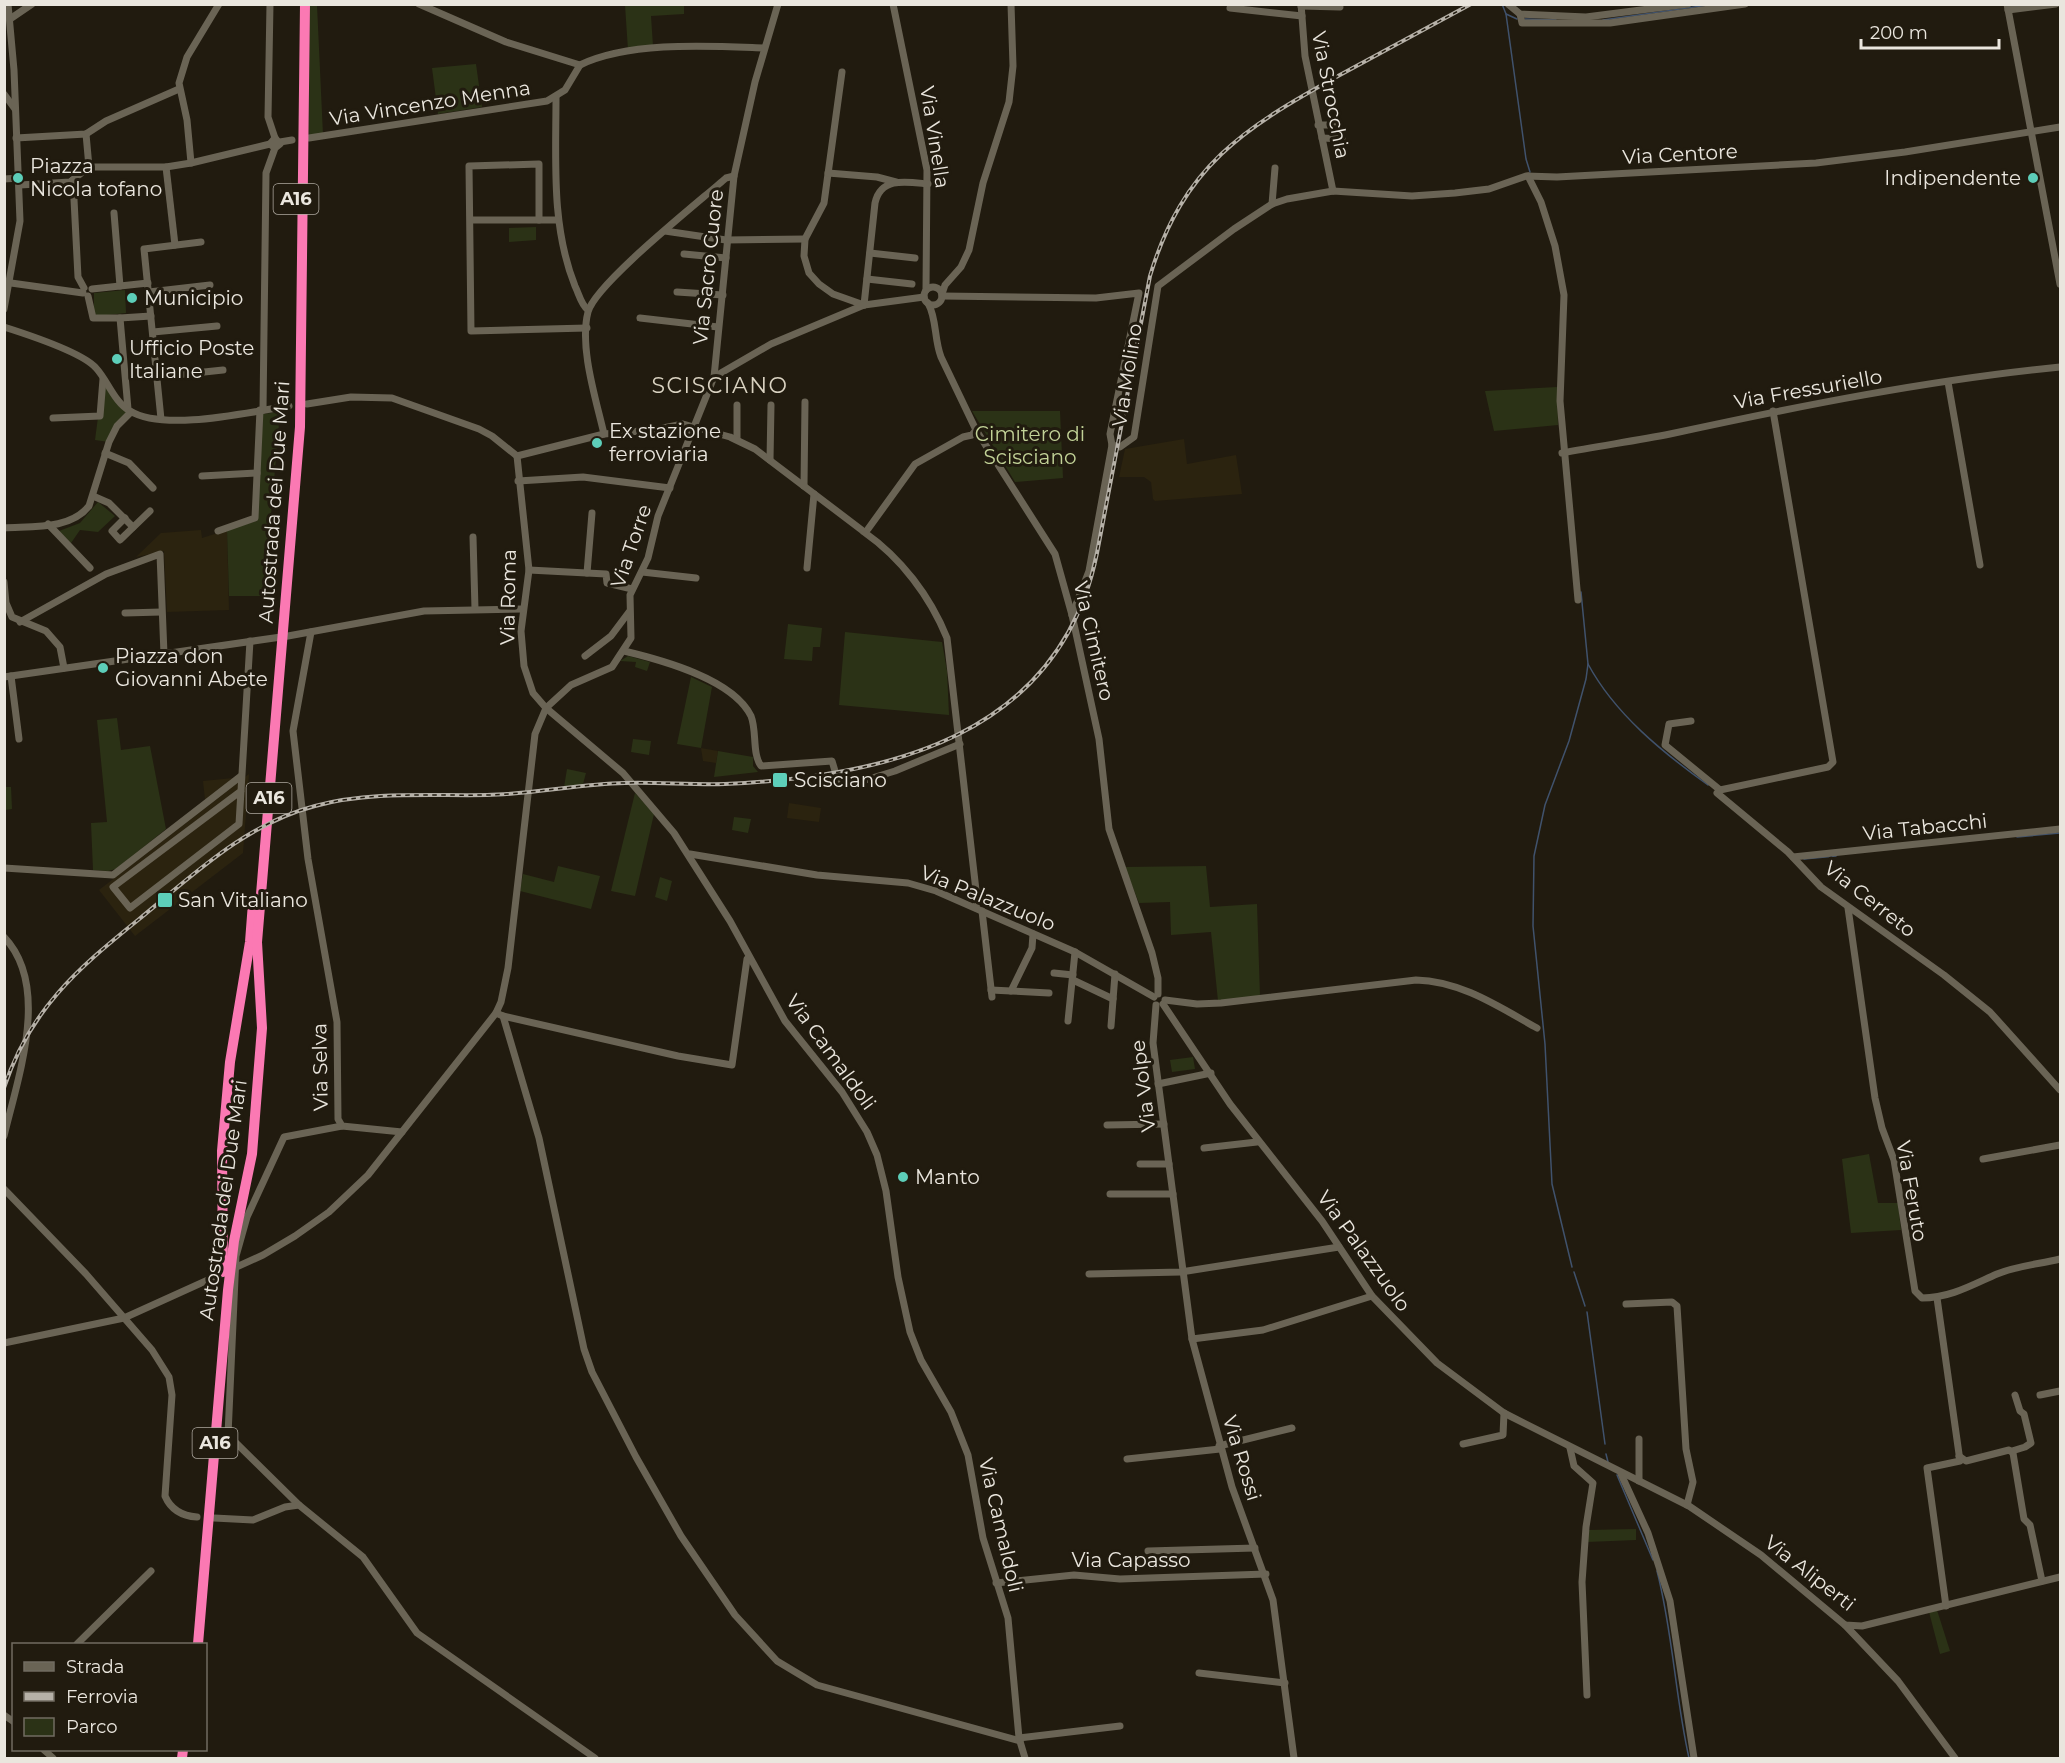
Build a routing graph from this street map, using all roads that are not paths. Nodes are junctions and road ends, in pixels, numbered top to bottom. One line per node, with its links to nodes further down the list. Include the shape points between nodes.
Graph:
1 (8, 4): 21 (street)
2 (32, 4): 21 (street)
3 (219, 4): 25 (street, via 187,57)
4 (270, 4): 39 (street, via 268,117)
5 (298, 4): 104 (highway, Autostrada dei Due Mari / A16)
6 (305, 4): 104 (highway, Autostrada dei Due Mari / A16)
7 (419, 4): 23 (street, via 523,48)
8 (778, 4): 22 (street, Via Sacro Cuore)
9 (893, 4): 46 (street, Via Vinella)
10 (1011, 4): 69 (street, via 1013,66 1009,102 983,183 969,250)
11 (1508, 4): 19 (street)
12 (1688, 4): 19 (street, via 1594,16)
13 (1745, 4): 19 (street, via 1611,23 1522,23)
14 (2056, 4): 16 (street)
15 (1301, 5): 18 (street); 20 (street, Via Strocchia)
16 (2007, 7): 32 (street)
17 (1230, 8): 20 (street)
18 (1340, 8)
19 (1520, 14)
20 (1302, 16): 29 (street, Via Strocchia)
21 (10, 19): 28 (street)
22 (764, 48): 23 (street, via 651,49); 45 (street, Via Sacro Cuore)
23 (580, 65): 27 (street)
24 (842, 72): 44 (street)
25 (179, 89): 33 (street); 40 (street)
26 (4, 94): 28 (street)
27 (556, 97): 35 (street, Via Vincenzo Menna); 59 (street)
28 (15, 109): 34 (street)
29 (1318, 125): 30 (street); 36 (street, Via Strocchia)
30 (1340, 125)
31 (2061, 127): 32 (street, Via Centore)
32 (2031, 132): 47 (street, Via Centore, via 1816,163); 75 (street)
33 (86, 134): 34 (street); 41 (street)
34 (16, 138): 50 (street)
35 (309, 138)
36 (1322, 138): 37 (street); 54 (street, Via Strocchia)
37 (1342, 139)
38 (292, 140): 39 (street)
39 (275, 143): 40 (street); 109 (street, via 266,173)
40 (191, 163): 42 (street)
41 (89, 167): 42 (street); 49 (street)
42 (166, 167): 64 (street)
43 (1275, 168): 55 (street)
44 (828, 173): 52 (street); 61 (street, via 822,210)
45 (734, 176): 60 (street, via 726,178); 62 (street, Via Sacro Cuore)
46 (927, 176): 51 (street); 53 (street, Via Vinella)
47 (1528, 176): 54 (street, Via Centore, via 1489,189 1455,193 1405,195); 122 (street, via 1555,246 1564,295 1559,356)
48 (4, 179): 50 (street)
49 (73, 180): 50 (street); 79 (street, via 78,277)
50 (19, 181): 72 (street, via 20,221)
51 (916, 181): 52 (street); 53 (street)
52 (896, 182): 66 (street, via 876,197)
53 (928, 184): 70 (street, Via Vinella)
54 (1333, 190): 55 (street, Via Molino)
55 (1272, 204): 120 (street, Via Molino, via 1158,286 1134,437 1124,446)
56 (114, 213): 77 (street)
57 (471, 220): 58 (street); 58 (street, via 469,166 539,164); 96 (street, via 471,331)
58 (539, 220): 59 (street)
59 (557, 220): 88 (street, via 572,279)
60 (665, 231): 62 (street); 88 (street, via 630,261)
61 (806, 239): 62 (street); 86 (street, via 804,256 813,279 833,294)
62 (726, 240): 67 (street, Via Sacro Cuore)
63 (201, 242): 64 (street)
64 (175, 245): 73 (street, via 144,249)
65 (684, 254): 67 (street)
66 (870, 254): 68 (street); 71 (street)
67 (726, 258): 82 (street, Via Sacro Cuore)
68 (915, 258)
69 (954, 274): 78 (street); 85 (street)
70 (927, 277): 78 (street); 83 (street, Via Vinella)
71 (867, 279): 74 (street); 86 (street)
72 (11, 283): 79 (street); 84 (street)
73 (148, 284): 77 (street); 80 (street)
74 (912, 284)
75 (2061, 284)
76 (210, 285): 80 (street)
77 (120, 286): 79 (street)
78 (937, 287): 83 (street); 85 (street)
79 (87, 291): 90 (street, via 93,318)
80 (149, 292): 89 (street)
81 (677, 292): 82 (street)
82 (723, 295): 95 (street, Via Sacro Cuore)
83 (926, 296): 85 (street); 86 (street); 92 (street)
84 (6, 297): 87 (street)
85 (941, 298): 92 (street); 120 (street, Via Molino, via 1096,298 1139,293 1110,434)
86 (864, 305): 101 (street, via 771,344)
87 (4, 309)
88 (588, 310): 96 (street)
89 (151, 316): 90 (street); 97 (street)
90 (120, 318): 110 (street)
91 (640, 318): 95 (street)
92 (934, 319): 115 (street, Via Cimitero, via 936,344)
93 (217, 326): 97 (street)
94 (4, 327): 102 (street, via 43,340 92,364)
95 (718, 327): 101 (street, Via Sacro Cuore)
96 (587, 328): 116 (street, via 589,367)
97 (153, 332): 100 (street)
98 (2061, 367): 103 (street, Via Fressuriello)
99 (223, 370): 100 (street)
100 (158, 377): 113 (street)
101 (714, 377): 114 (street, Via Sacro Cuore)
102 (103, 379): 110 (street); 112 (street, via 100,416)
103 (1948, 382): 111 (street, Via Fressuriello); 142 (street)
104 (298, 392): 108 (highway, Autostrada dei Due Mari / A16)
105 (805, 402): 128 (street)
106 (737, 405): 118 (street)
107 (771, 405): 124 (street)
108 (297, 409): 109 (street); 123 (street, via 351,397 392,398 478,429); 159 (highway, Autostrada dei Due Mari / A16)
109 (262, 410): 113 (street, via 203,420); 125 (street)
110 (130, 411): 113 (street); 121 (street, via 117,426)
111 (1773, 411): 122 (street, Via Fressuriello); 173 (street, via 1833,762 1828,767)
112 (54, 418)
113 (161, 419)
114 (692, 427): 116 (street, via 679,424); 118 (street); 130 (street, Via Torre)
115 (975, 427): 117 (street); 119 (street, Via Cimitero)
116 (604, 434): 123 (street)
117 (966, 437): 119 (street); 139 (street, via 915,465)
118 (737, 439): 124 (street)
119 (984, 442): 157 (street, Via Cimitero, via 1055,554)
120 (1112, 445): 157 (street, via 1089,571)
121 (105, 453): 129 (street, via 129,463); 132 (street)
122 (1563, 453): 151 (street)
123 (517, 456): 127 (street, Via Roma)
124 (770, 460): 128 (street)
125 (257, 473): 126 (street); 140 (street, via 255,518)
126 (202, 476)
127 (518, 481): 130 (street, via 583,477); 145 (street, Via Roma)
128 (804, 486): 131 (street)
129 (153, 488)
130 (670, 488): 146 (street, Via Torre)
131 (814, 494): 139 (street, via 855,524); 144 (street)
132 (93, 496): 135 (street, via 109,503); 136 (street, via 89,506 75,519)
133 (150, 511): 137 (street)
134 (592, 513): 147 (street)
135 (125, 518): 137 (street); 137 (street, via 112,531 120,540)
136 (48, 524): 138 (street); 143 (street)
137 (133, 527)
138 (4, 528)
139 (867, 528): 171 (street, via 935,609 947,638)
140 (218, 531)
141 (473, 537): 152 (street)
142 (1980, 565)
143 (90, 568)
144 (807, 568)
145 (529, 570): 147 (street); 153 (street, Via Roma)
146 (642, 572): 148 (street); 150 (street, Via Torre)
147 (587, 573): 150 (street, via 606,574 607,583)
148 (696, 578)
149 (4, 582): 158 (street, via 8,610)
150 (632, 589): 155 (street, Via Torre)
151 (1578, 600)
152 (475, 609): 153 (street); 160 (street, via 424,611)
153 (523, 609): 168 (street, Via Roma, via 520,631 524,666 533,693)
154 (161, 612): 156 (street); 158 (street, via 160,554 106,574); 164 (street)
155 (630, 612): 163 (street, Via Torre, via 631,638); 165 (street, via 611,636)
156 (125, 613)
157 (1072, 615): 190 (street, Via Cimitero, via 1099,739 1108,829 1152,953 1158,978)
158 (20, 622): 166 (street, via 46,631 60,647)
159 (283, 630): 160 (street); 162 (highway, Autostrada dei Due Mari / A16)
160 (311, 632): 202 (street, Via Selva, via 293,731 308,859 337,1022 338,1119)
161 (250, 641): 162 (street); 164 (street); 172 (street)
162 (276, 644): 253 (highway, Autostrada dei Due Mari / A16, via 250,942 226,1100 221,1167 223,1265); 254 (highway, Autostrada dei Due Mari / A16, via 257,942 262,1028 252,1154 231,1258)
163 (624, 651): 168 (street, via 612,667 571,685); 171 (street, via 668,662 738,699 754,726 761,766 832,760 838,781 846,786)
164 (164, 654): 166 (street)
165 (585, 656)
166 (64, 668): 167 (street)
167 (8, 676): 170 (street)
168 (546, 708): 176 (street, Via Camaldoli, via 623,773); 193 (street, via 535,734 508,968)
169 (1691, 721): 173 (street, Via Cerreto, via 1669,724 1665,745)
170 (19, 739)
171 (960, 744): 180 (street)
172 (241, 776): 174 (street); 178 (street, via 113,875)
173 (1720, 790): 177 (street, Via Cerreto, via 1717,793)
174 (241, 791): 174 (street, via 239,824 130,908 113,887)
175 (2061, 829): 177 (street, Via Tabacchi)
176 (690, 854): 180 (street, Via Palazzuolo, via 817,875 908,883); 184 (street, Via Camaldoli)
177 (1793, 857): 179 (street, Via Cerreto)
178 (4, 868)
179 (1848, 908): 199 (street, Via Cerreto, via 1983,1005); 219 (street, Via Feruto, via 1875,1098 1894,1160 1909,1266 1915,1291 1922,1298)
180 (979, 910): 181 (street, Via Palazzuolo); 188 (street, via 992,993)
181 (1033, 934): 183 (street, Via Palazzuolo); 188 (street, via 1032,948)
182 (4, 937): 204 (street, via 25,970 29,999 20,1066)
183 (1075, 952): 186 (street, Via Palazzuolo); 187 (street)
184 (749, 957): 193 (street, via 732,1065); 249 (street, Via Camaldoli, via 785,1021 858,1117 877,1155 910,1332 964,1443)
185 (1054, 973): 187 (street)
186 (1115, 974): 190 (street, Via Palazzuolo); 191 (street)
187 (1073, 978): 191 (street); 194 (street)
188 (1011, 991): 189 (street)
189 (1048, 993)
190 (1156, 995): 192 (street, Via Palazzuolo)
191 (1113, 999): 195 (street)
192 (1161, 1003): 196 (street, via 1221,1003 1436,980 1462,988); 197 (street, Via Palazzuolo); 198 (street, Via Volpe, via 1153,1043)
193 (499, 1014): 203 (street); 259 (street, via 539,1138 592,1372 666,1511 735,1615 777,1661 817,1685)
194 (1068, 1021)
195 (1111, 1026)
196 (1537, 1028)
197 (1211, 1073): 198 (street); 205 (street, Via Palazzuolo)
198 (1158, 1084): 200 (street, Via Volpe)
199 (2061, 1090)
200 (1164, 1124): 201 (street); 210 (street, Via Volpe)
201 (1107, 1125)
202 (342, 1126): 203 (street, Via Selva); 239 (street, via 284,1137 247,1217 236,1256 228,1435)
203 (402, 1132): 221 (street, via 368,1175 329,1212 280,1246)
204 (4, 1136)
205 (1257, 1142): 207 (street); 214 (street, Via Palazzuolo)
206 (2061, 1145): 208 (street)
207 (1204, 1148)
208 (1983, 1159)
209 (1140, 1164): 210 (street)
210 (1169, 1164): 213 (street, Via Rossi)
211 (4, 1189): 221 (street)
212 (1110, 1194): 213 (street)
213 (1173, 1194): 216 (street, Via Rossi)
214 (1339, 1247): 216 (street); 218 (street, Via Palazzuolo)
215 (2061, 1259): 219 (street, via 2003,1272 1974,1287)
216 (1181, 1272): 217 (street); 222 (street, Via Rossi)
217 (1089, 1274)
218 (1372, 1296): 222 (street, via 1263,1330); 227 (street, Via Palazzuolo, via 1437,1363)
219 (1937, 1298): 234 (street)
220 (1626, 1304): 240 (street, via 1672,1302 1677,1306 1686,1449 1693,1482)
221 (124, 1318): 223 (street); 241 (street, via 169,1377 165,1496 178,1512)
222 (1192, 1339): 231 (street, Via Rossi)
223 (4, 1343)
224 (2061, 1391): 226 (street)
225 (2015, 1395): 233 (street, via 2031,1443)
226 (2040, 1395)
227 (1504, 1413): 230 (street, via 1503,1435); 232 (street, Via Palazzuolo)
228 (1292, 1428): 231 (street)
229 (1639, 1440): 238 (street)
230 (1463, 1444)
231 (1220, 1448): 236 (street); 243 (street, Via Rossi)
232 (1570, 1448): 235 (street, Via Palazzuolo); 257 (street, via 1574,1466 1593,1484 1582,1582)
233 (2012, 1451): 234 (street, via 1966,1461); 248 (street, via 2024,1519 2030,1525)
234 (1959, 1456): 250 (street, via 1960,1461 1927,1468)
235 (1594, 1458): 237 (street, Via Aliperti)
236 (1127, 1460)
237 (1621, 1474): 238 (street, Via Aliperti); 263 (street, via 1651,1541 1670,1601)
238 (1639, 1481): 240 (street, Via Aliperti)
239 (299, 1505): 242 (street, via 253,1520); 260 (street, via 363,1557 417,1633)
240 (1687, 1505): 251 (street, Via Aliperti, via 1761,1555)
241 (197, 1517)
242 (214, 1518)
243 (1256, 1548): 244 (street); 246 (street, Via Rossi)
244 (1148, 1551)
245 (151, 1571): 252 (street)
246 (1266, 1574): 249 (street, Via Capasso, via 1137,1579 1074,1575); 256 (street, Via Rossi)
247 (2061, 1577): 248 (street, Via Aliperti)
248 (2042, 1581): 250 (street, Via Aliperti)
249 (996, 1583): 259 (street, Via Camaldoli, via 1008,1618)
250 (1946, 1606): 251 (street, Via Aliperti, via 1862,1626)
251 (1845, 1624): 264 (street, via 1898,1681)
252 (78, 1643)
253 (191, 1643)
254 (198, 1643)
255 (1199, 1673): 256 (street)
256 (1285, 1683): 262 (street, Via Rossi)
257 (1587, 1695)
258 (1120, 1726): 259 (street)
259 (1019, 1739): 261 (street, Via Camaldoli)
260 (595, 1758)
261 (1025, 1758)
262 (1294, 1758)
263 (1694, 1758)
264 (1955, 1758)

